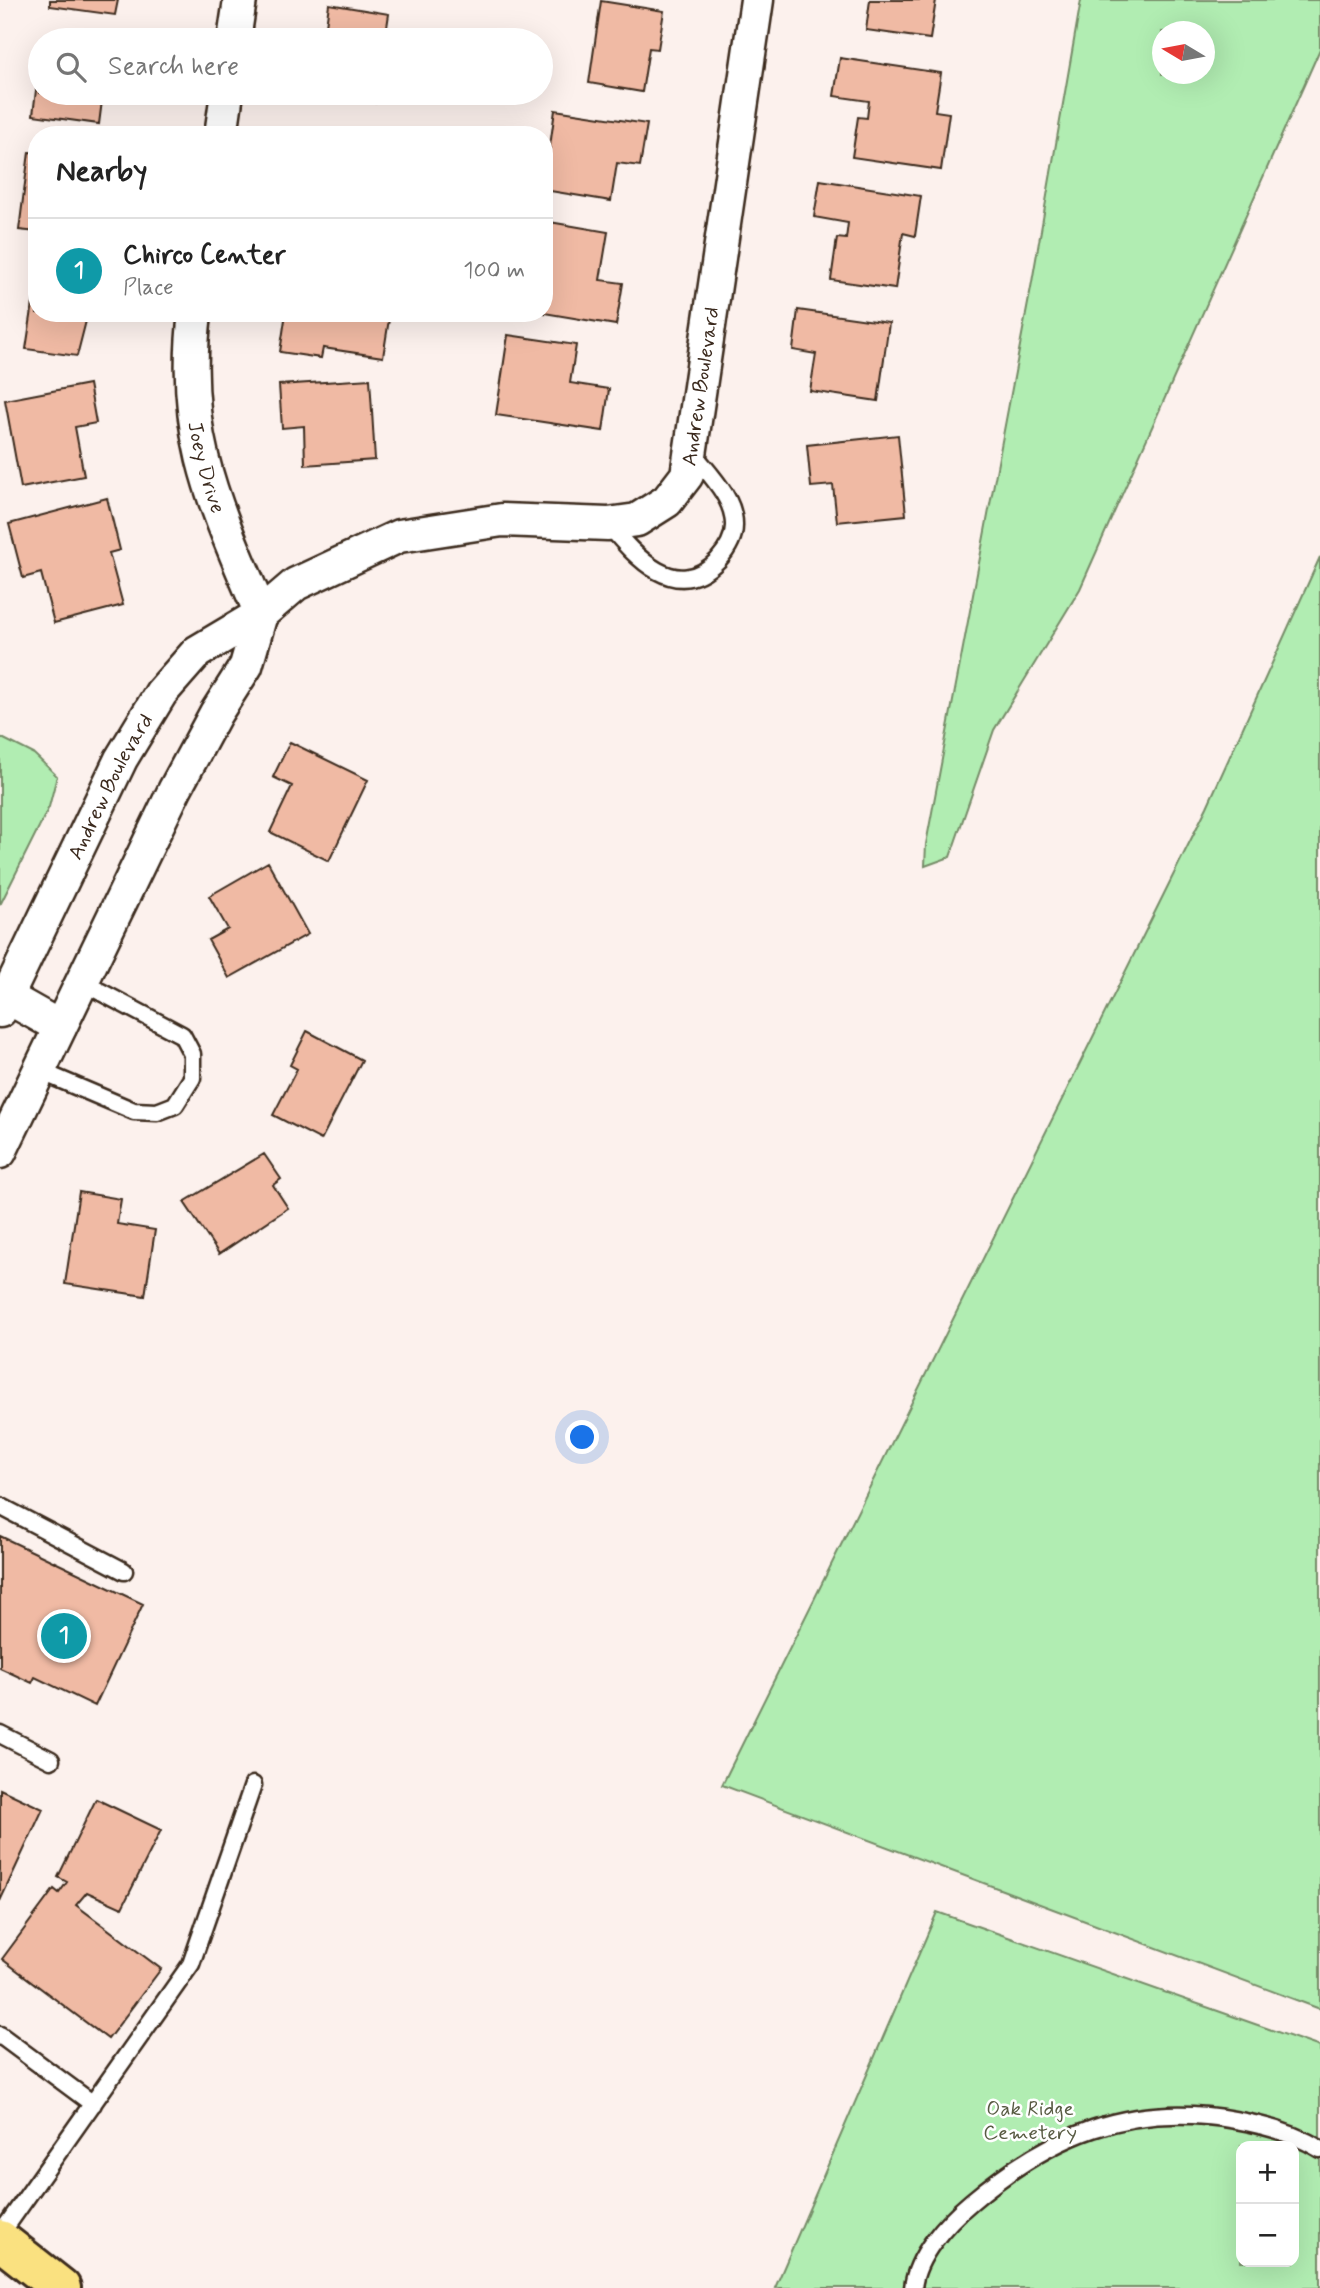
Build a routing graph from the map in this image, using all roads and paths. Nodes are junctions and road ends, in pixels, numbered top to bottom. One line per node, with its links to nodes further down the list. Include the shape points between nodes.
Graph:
1 (240, 0): 3 (street)
2 (757, 0): 7 (street, Andrew Boulevard)
3 (236, 28)
4 (225, 105): 5 (street)
5 (222, 126)
6 (194, 322): 9 (street, Joey Drive, via 190,387 205,476)
7 (690, 450): 8 (street, Andrew Boulevard, via 687,475 667,502 641,519); 8 (lane, via 724,492 734,525 731,542 711,567 678,577 660,573 637,558)
8 (608, 523): 9 (street, Andrew Boulevard, via 502,520 399,536 296,584)
9 (261, 614): 10 (street, via 246,666 175,789); 11 (street, Andrew Boulevard, via 197,652 161,693 121,760)
10 (82, 982): 12 (street); 13 (lane, via 182,1035 192,1054 192,1079 175,1105 157,1112 134,1111)
11 (3, 1004): 12 (street, Andrew Boulevard)
12 (60, 1027): 13 (street)
13 (40, 1071): 14 (street)
14 (0, 1152)
15 (0, 1506): 16 (lane)
16 (124, 1571)
17 (0, 1734): 18 (lane)
18 (51, 1760)
19 (253, 1785): 21 (lane, via 191,1964)
20 (0, 2035): 21 (lane)
21 (93, 2104): 23 (lane)
22 (1320, 2148): 26 (lane, via 1266,2126 1197,2113 1134,2116 1077,2134 1007,2171 949,2220 914,2275)
23 (0, 2235)
24 (0, 2240): 25 (main road)
25 (61, 2288)
26 (913, 2288)

